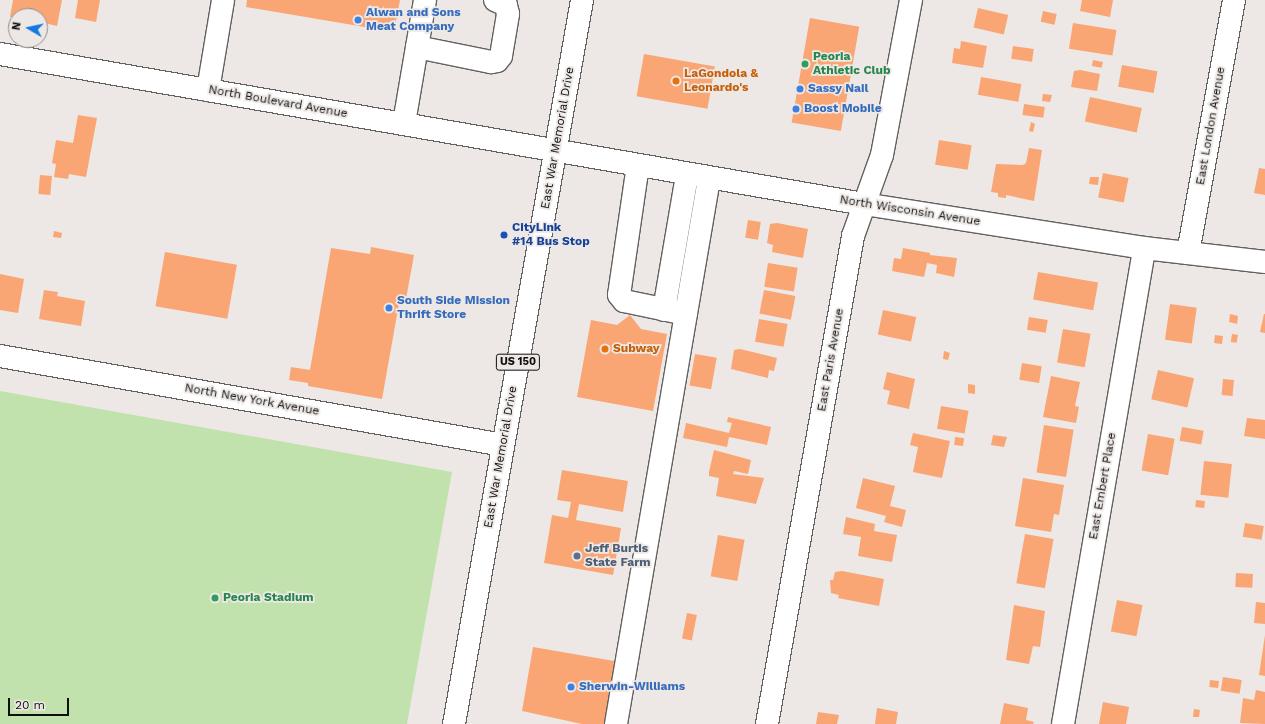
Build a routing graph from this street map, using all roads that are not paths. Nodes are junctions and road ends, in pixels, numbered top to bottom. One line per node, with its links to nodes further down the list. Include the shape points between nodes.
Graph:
1 (223, 0): 9 (main road)
2 (425, 0): 7 (main road)
3 (495, 0): 7 (main road, via 506,5 508,14 501,56 497,60 491,62)
4 (582, 0): 11 (main road, East War Memorial Drive / US 150)
5 (911, 0): 15 (main road, East Paris Avenue, via 882,155)
6 (1234, 0): 17 (main road, East London Avenue)
7 (417, 47): 10 (main road)
8 (0, 54): 9 (main road, North Boulevard Avenue)
9 (208, 90): 10 (main road, North Boulevard Avenue)
10 (404, 123): 11 (main road, North Boulevard Avenue)
11 (556, 149): 12 (main road, North Wisconsin Avenue); 22 (main road, East War Memorial Drive / US 150)
12 (638, 165): 13 (main road, North Wisconsin Avenue); 19 (main road, via 619,296 624,301)
13 (687, 175): 14 (main road, North Wisconsin Avenue); 19 (main road)
14 (709, 179): 15 (main road, North Wisconsin Avenue); 20 (main road)
15 (864, 204): 16 (main road, North Wisconsin Avenue); 25 (main road, East Paris Avenue, via 853,236)
16 (1144, 248): 17 (main road, North Wisconsin Avenue); 26 (main road, East Embert Place)
17 (1188, 253): 18 (main road, North Wisconsin Avenue)
18 (1265, 262)
19 (664, 310): 20 (main road)
20 (686, 314): 24 (main road)
21 (0, 356): 22 (main road, North New York Avenue)
22 (503, 445): 23 (main road, East War Memorial Drive / US 150)
23 (454, 724)
24 (616, 724)
25 (767, 724)
26 (1063, 724)

